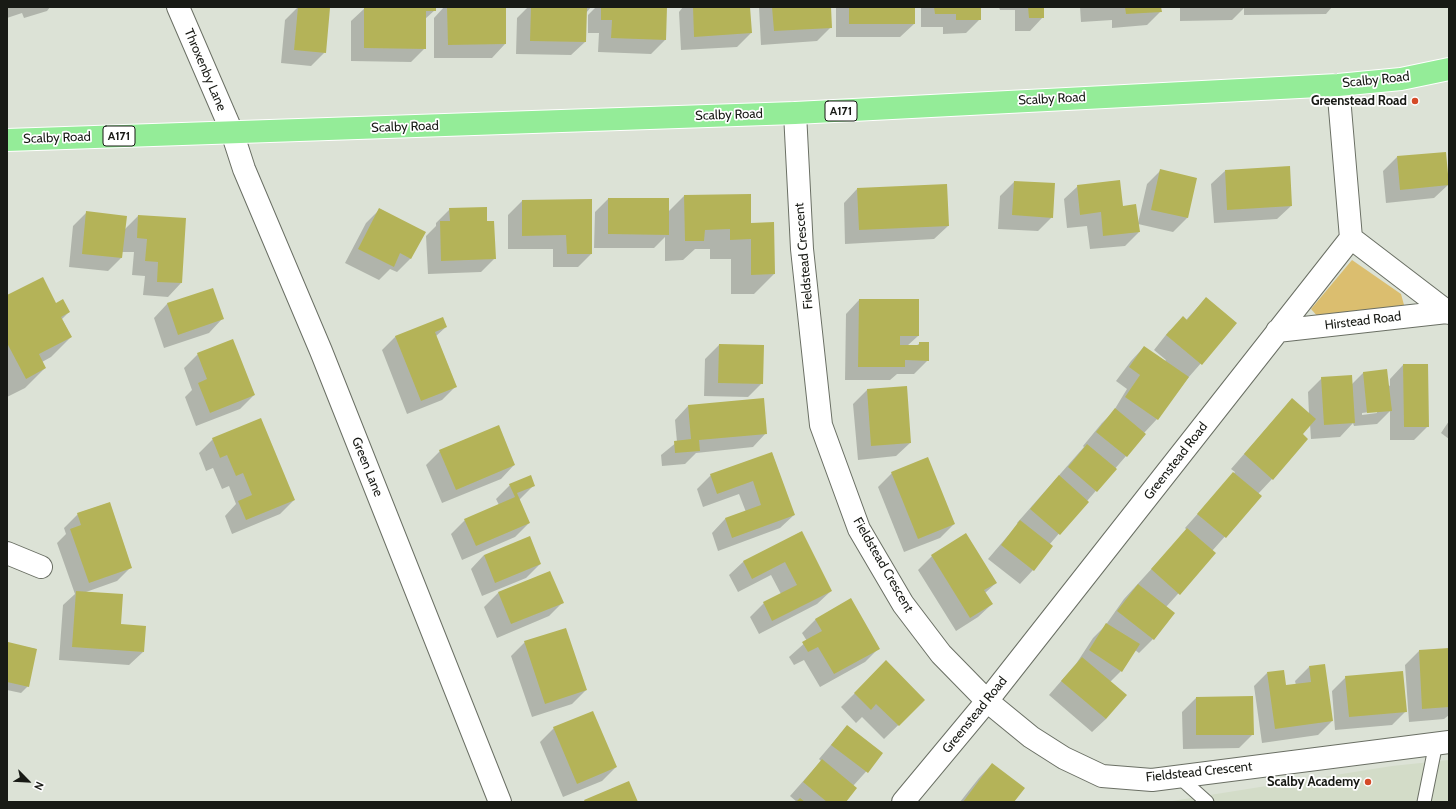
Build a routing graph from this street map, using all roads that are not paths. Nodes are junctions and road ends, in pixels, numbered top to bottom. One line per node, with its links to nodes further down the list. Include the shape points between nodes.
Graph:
1 (178, 7): 5 (street, Throxenby Lane)
2 (1449, 69): 3 (highway, Scalby Road / A171, via 1401,79)
3 (1338, 84): 4 (highway, Scalby Road / A171); 7 (street)
4 (795, 113): 5 (highway, Scalby Road / A171); 12 (street, Fieldstead Crescent, via 802,250 821,425 859,529 903,604 941,654)
5 (232, 132): 6 (highway, Scalby Road / A171); 15 (street, Green Lane, via 244,169 321,351)
6 (7, 140)
7 (1351, 238): 8 (street); 9 (street, Greenstead Road)
8 (1448, 312): 9 (street, Hirstead Road)
9 (1277, 331): 12 (street, Greenstead Road)
10 (7, 552): 11 (street)
11 (41, 567)
12 (987, 701): 14 (street, Fieldstead Crescent, via 1031,737 1064,758 1102,776 1152,780); 16 (street, Greenstead Road)
13 (1443, 742): 14 (street, Fieldstead Crescent); 18 (lane)
14 (1178, 776): 17 (lane)
15 (500, 802)
16 (903, 802)
17 (1207, 802)
18 (1424, 802)

